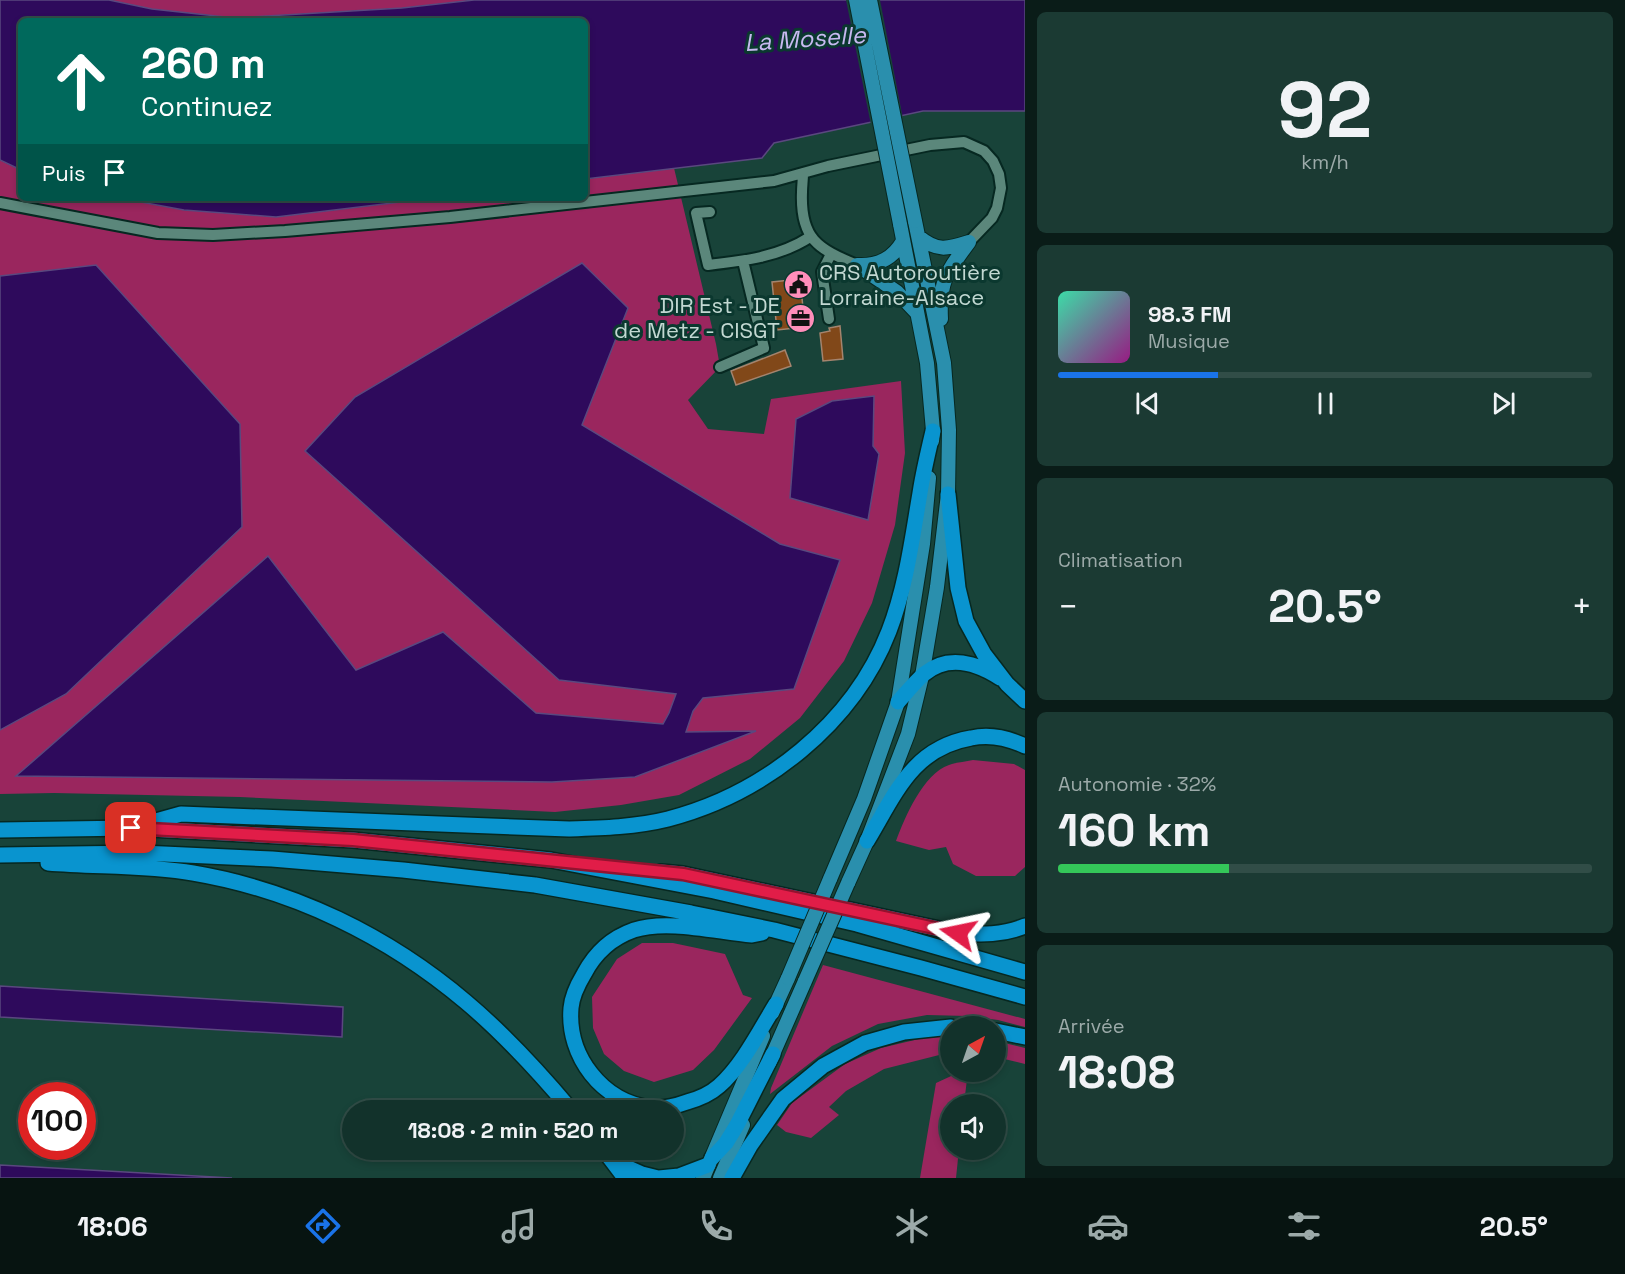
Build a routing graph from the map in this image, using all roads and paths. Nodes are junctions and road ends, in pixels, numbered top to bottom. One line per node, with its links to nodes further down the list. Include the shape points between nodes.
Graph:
1 (856, 0): 8 (main road, bridge)
2 (870, 0): 6 (main road, bridge)
3 (803, 173): 4 (street, via 774,181 462,216 213,235 158,233); 7 (street, via 802,207); 9 (street, via 930,145 973,145 993,161 1001,188 997,208)
4 (0, 203)
5 (710, 212): 11 (street, via 696,213 708,265)
6 (918, 236): 9 (main road, via 941,249); 15 (main road)
7 (810, 237): 10 (street); 11 (street, via 785,250)
8 (903, 241): 12 (main road, via 885,261); 13 (main road)
9 (969, 242): 15 (main road, via 942,285)
10 (831, 254): 12 (street); 14 (street, via 822,272)
11 (743, 261): 16 (street, via 764,348)
12 (857, 265): 13 (main road, via 897,292)
13 (917, 312): 17 (main road, via 927,363)
14 (829, 319)
15 (944, 363): 18 (main road, via 950,430)
16 (720, 367)
17 (933, 431): 22 (main road, via 923,544); 24 (highway, via 905,580 889,631 873,664 817,737 738,793 667,819 624,826 569,829 181,814)
18 (948, 494): 19 (main road); 20 (highway, via 958,588 966,621)
19 (921, 676): 20 (highway, via 943,663 957,661 988,671); 22 (highway); 26 (main road, via 908,734)
20 (1007, 684): 21 (highway)
21 (1025, 701)
22 (898, 702): 33 (main road, bridge, via 864,799)
23 (1025, 746): 26 (highway, via 999,737 980,736 942,746 925,756)
24 (131, 828): 25 (highway); 28 (highway, via 353,840)
25 (0, 830)
26 (867, 841): 37 (main road, bridge)
27 (0, 857): 30 (highway, via 176,854 403,870 535,885); 38 (highway, via 194,873 302,903 363,930 439,980 507,1041)
28 (551, 860): 29 (highway, via 683,874 958,933 999,934); 31 (highway, via 714,891 856,924)
29 (1025, 927)
30 (774, 930): 32 (highway); 33 (highway, via 752,935 653,926 618,937 602,948 578,984 571,1006 571,1025 581,1061 605,1089 637,1105 676,1106 718,1087 734,1070)
31 (1025, 972)
32 (1025, 998)
33 (776, 1004): 40 (main road)
34 (940, 1028): 44 (highway, via 904,1032 865,1043 823,1066 783,1099)
35 (1006, 1033): 36 (highway)
36 (1025, 1037)
37 (773, 1054): 40 (highway, via 732,1134); 43 (main road)
38 (562, 1100)
39 (614, 1160): 41 (highway)
40 (708, 1167): 42 (highway)
41 (625, 1172): 42 (highway)
42 (658, 1178)
43 (720, 1178)
44 (732, 1178)

